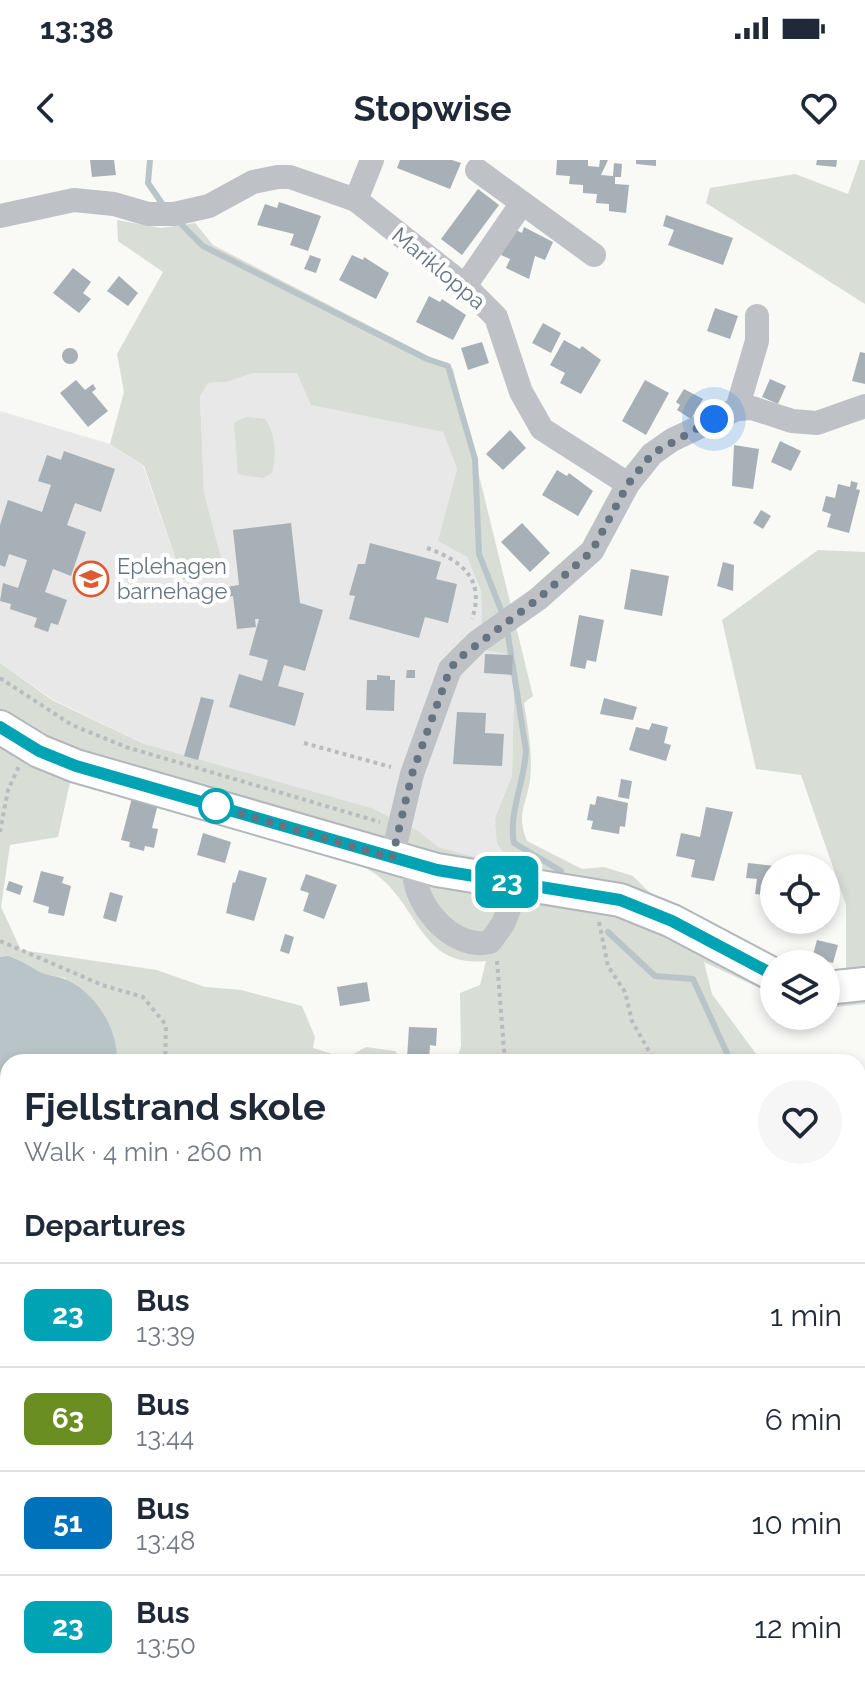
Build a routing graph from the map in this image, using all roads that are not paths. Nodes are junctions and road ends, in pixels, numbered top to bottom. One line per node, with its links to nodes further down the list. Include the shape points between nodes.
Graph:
1 (372, 160): 4 (street)
2 (291, 168): 4 (street, Marikloppa); 6 (street, Marikloppa, via 191,210 160,215 74,200)
3 (477, 170): 5 (street)
4 (356, 200): 8 (street, Marikloppa)
5 (522, 203): 7 (street); 8 (street)
6 (0, 216)
7 (594, 255)
8 (465, 286): 12 (street, Marikloppa, via 496,317 535,421)
9 (757, 316): 11 (street, via 757,341)
10 (865, 406): 11 (street, via 817,423)
11 (737, 409): 12 (street, via 672,440 638,468)
12 (628, 484): 14 (street, via 592,551 464,652 450,669 412,774)
13 (0, 727): 14 (main road, via 76,766)
14 (404, 861): 15 (main road); 15 (street, via 416,889 444,928 470,944 490,942)
15 (519, 884): 16 (main road, via 587,892 641,907)
16 (760, 968)
17 (865, 984): 18 (main road)
18 (840, 987)

